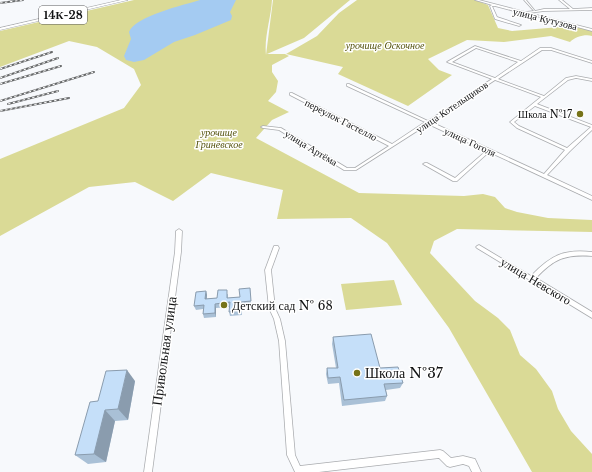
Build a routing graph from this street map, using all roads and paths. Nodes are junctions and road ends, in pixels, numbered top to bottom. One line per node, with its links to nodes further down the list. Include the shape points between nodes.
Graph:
1 (121, 0): 13 (main road, 14К-28)
2 (126, 0): 13 (main road, 14К-28)
3 (476, 0): 6 (street, улица Кутузова)
4 (525, 0): 10 (street)
5 (560, 0): 8 (street)
6 (490, 2): 7 (street, улица Кутузова)
7 (494, 5): 11 (street, улица Кутузова); 12 (street, via 491,6 496,18)
8 (572, 9): 9 (street); 10 (street)
9 (592, 9)
10 (534, 10): 11 (street)
11 (522, 13): 14 (street, улица Кутузова)
12 (520, 25)
13 (0, 28)
14 (592, 30)
15 (521, 62): 16 (street, улица Котельщиков, via 546,48); 17 (street, улица Котельщиков); 17 (street, via 476,47 449,62)
16 (592, 62)
17 (494, 79): 21 (street); 23 (street, улица Котельщиков)
18 (592, 80): 21 (street, via 567,79)
19 (348, 85): 23 (street, улица Гоголя)
20 (291, 94): 26 (street, переулок Гастелло)
21 (544, 97): 22 (street)
22 (535, 104): 25 (street); 28 (street, via 512,123)
23 (429, 123): 26 (street, улица Котельщиков); 27 (street, улица Гоголя)
24 (263, 127): 30 (street, улица Артёма, via 280,129 346,169)
25 (592, 127): 28 (street)
26 (392, 146): 30 (street, улица Котельщиков)
27 (489, 150): 29 (street, via 454,180); 31 (street, улица Гоголя)
28 (568, 150): 31 (street)
29 (425, 164)
30 (359, 168)
31 (544, 176): 32 (street, улица Гоголя)
32 (592, 198)
33 (179, 231): 40 (street, Привольная улица)
34 (479, 247): 37 (street, улица Невского)
35 (276, 248): 39 (street, via 268,270 272,308 282,341 291,455)
36 (592, 254): 37 (street, via 562,255)
37 (532, 279): 38 (street, улица Невского)
38 (592, 315)
39 (299, 471): 41 (street, via 440,454 450,463 463,460 472,462)
40 (148, 472)
41 (478, 472)

